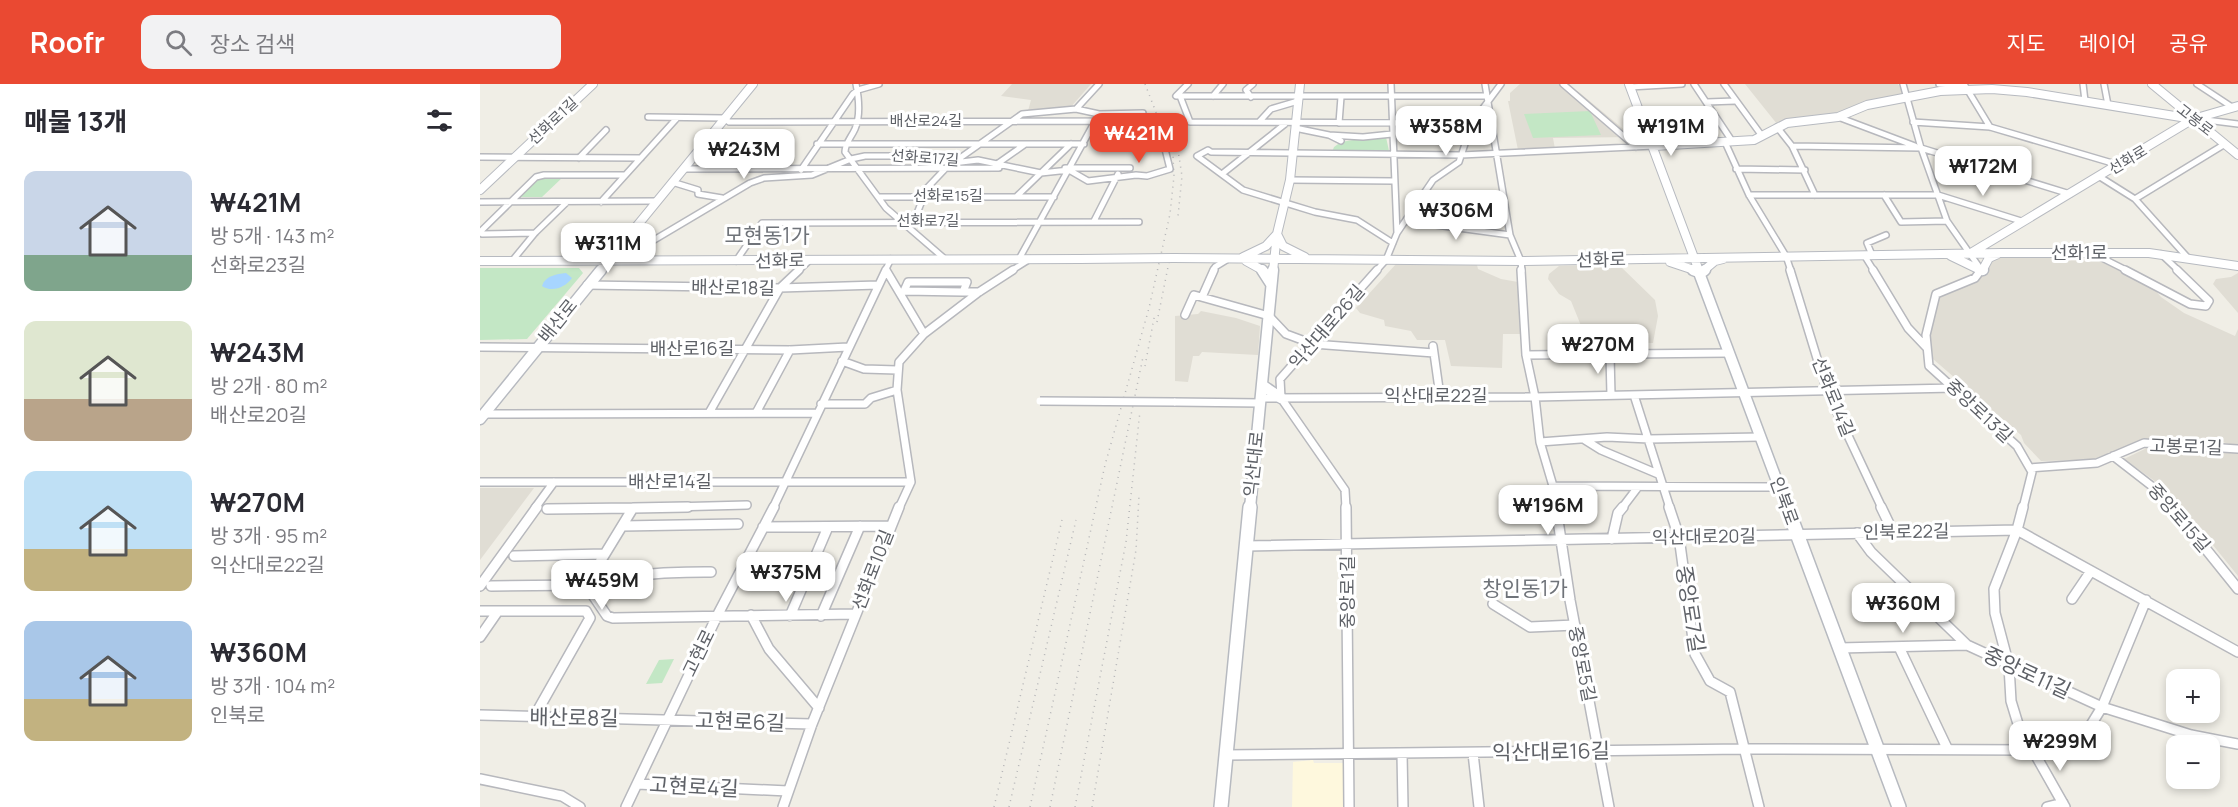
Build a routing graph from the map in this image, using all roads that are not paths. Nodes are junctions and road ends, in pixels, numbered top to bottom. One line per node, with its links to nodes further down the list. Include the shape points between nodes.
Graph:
1 (592, 84): 93 (street, 선화로1길)
2 (753, 84): 49 (street, 배산로)
3 (879, 84): 25 (street)
4 (1099, 84): 41 (street)
5 (1188, 84): 27 (street, via 1176,96)
6 (1223, 84): 28 (street)
7 (1253, 84): 29 (street, via 1246,90)
8 (1300, 84): 33 (street, 익산대로)
9 (1390, 84): 32 (street)
10 (1485, 84): 34 (street, 중앙로5길)
11 (1501, 84): 34 (street)
12 (1563, 84): 82 (street)
13 (1682, 84): 23 (street)
14 (1694, 84): 37 (street, 선화로14길)
15 (1724, 84): 35 (street)
16 (1903, 84): 30 (street)
17 (1939, 84): 24 (street)
18 (2021, 84): 26 (street)
19 (2083, 84): 36 (street)
20 (2104, 84): 38 (street)
21 (2152, 84): 39 (street, 고봉로)
22 (2196, 84): 40 (street)
23 (1630, 86): 80 (street, 인북로)
24 (1966, 86): 26 (street); 30 (street); 64 (street)
25 (857, 87): 52 (street); 53 (street)
26 (2027, 92): 36 (street)
27 (1180, 96): 28 (street); 56 (street, via 1190,122)
28 (1213, 96): 29 (street)
29 (1251, 96): 33 (street)
30 (1908, 96): 47 (street, via 1867,105); 57 (street)
31 (1341, 97): 32 (street); 33 (street); 58 (street)
32 (1390, 97): 34 (street); 59 (street)
33 (1298, 98): 56 (street, via 1271,109); 62 (street, 익산대로)
34 (1488, 99): 60 (street); 86 (street, 중앙로5길)
35 (1736, 101): 37 (street); 70 (street)
36 (2085, 101): 38 (street)
37 (1707, 102): 72 (street, 선화로14길)
38 (2108, 105): 45 (street)
39 (2176, 105): 43 (street, via 2193,111); 45 (street, via 2179,110); 50 (street, 고봉로)
40 (2235, 106): 43 (street, 선화로)
41 (1076, 109): 44 (street); 54 (street, via 1027,113)
42 (1143, 112): 44 (street)
43 (2217, 112): 50 (street, 선화로); 51 (street)
44 (1099, 114): 55 (street)
45 (2165, 114): 50 (street); 65 (street, via 2178,118)
46 (648, 117): 48 (street, 배산로24길)
47 (1838, 117): 63 (street); 83 (street)
48 (676, 118): 49 (street, 배산로24길); 92 (street)
49 (724, 118): 52 (street, 배산로24길, via 729,122); 105 (street, 배산로)
50 (2193, 119): 51 (street); 65 (street, 선화로); 66 (street, 고봉로)
51 (2207, 119): 61 (street); 66 (street)
52 (835, 121): 53 (street, 배산로24길); 73 (street)
53 (859, 121): 54 (street, 배산로24길); 77 (street)
54 (1010, 122): 55 (street, 배산로24길); 78 (street)
55 (1096, 122): 75 (street); 114 (street, 배산로24길, via 1128,121 1161,133 1170,169 1147,176)
56 (1258, 122): 62 (street)
57 (1913, 122): 64 (street); 83 (street)
58 (1339, 123): 59 (street); 62 (street)
59 (1391, 123): 60 (street); 69 (street)
60 (1472, 123): 88 (street)
61 (2238, 124)
62 (1295, 126): 68 (street); 84 (street, via 1281,124); 85 (street, 익산대로)
63 (1777, 127): 70 (street); 81 (street)
64 (1990, 127): 97 (street)
65 (2183, 127): 66 (street); 97 (street, 선화로)
66 (2208, 129): 76 (street, 고봉로)
67 (606, 130): 91 (street)
68 (1329, 135): 69 (street); 71 (street)
69 (1392, 135): 87 (street)
70 (1762, 136): 72 (street)
71 (1341, 141)
72 (1729, 142): 80 (street); 107 (street, 선화로14길)
73 (817, 144): 77 (street); 98 (street)
74 (1071, 144): 75 (street); 79 (street); 108 (street)
75 (1084, 144): 106 (street)
76 (2225, 144): 89 (street, 고봉로); 129 (street)
77 (845, 145): 78 (street); 94 (street)
78 (978, 145): 79 (street); 95 (street)
79 (1025, 145): 96 (street)
80 (1654, 146): 82 (street); 150 (street, 인북로)
81 (1792, 146): 83 (street); 109 (street)
82 (1636, 147): 86 (street)
83 (1921, 148): 119 (street); 123 (street)
84 (1245, 153): 85 (street); 111 (street); 111 (street, via 1208,150 1197,156)
85 (1293, 153): 87 (street); 115 (street, 익산대로)
86 (1497, 153): 88 (street); 148 (street, 중앙로5길)
87 (1392, 154): 88 (street); 116 (street)
88 (1461, 155): 140 (street, via 1459,162 1433,180)
89 (2238, 155)
90 (480, 157): 93 (street, 선화로1길)
91 (579, 158): 92 (street); 93 (street)
92 (641, 158): 110 (street)
93 (513, 159): 118 (street, 선화로1길)
94 (851, 159): 95 (street, 선화로17길, via 898,156); 99 (street, 선화로17길); 100 (street)
95 (953, 163): 96 (street, 선화로17길, via 978,160); 101 (street)
96 (997, 164): 102 (street, 선화로17길)
97 (2119, 165): 113 (street, 선화로)
98 (803, 167): 99 (street); 105 (street); 112 (street)
99 (829, 167): 100 (street); 112 (street, 선화로17길)
100 (855, 168): 101 (street); 127 (street)
101 (946, 168): 102 (street); 124 (street)
102 (1009, 168): 108 (street)
103 (1121, 168): 104 (street); 106 (street); 114 (street)
104 (1130, 168)
105 (684, 169): 117 (street, 배산로)
106 (1070, 169): 108 (street); 114 (street, via 1088,181); 126 (street)
107 (1736, 169): 109 (street); 120 (street, 선화로14길)
108 (1045, 170): 125 (street)
109 (1805, 170): 121 (street)
110 (625, 174): 132 (street, via 544,175 536,177); 134 (street)
111 (1222, 174): 135 (street, via 1243,190)
112 (797, 177): 128 (street, 선화로17길, via 764,178)
113 (2100, 177): 119 (street, 선화로); 129 (street)
114 (1116, 178): 139 (street)
115 (1290, 180): 116 (street); 135 (street, 익산대로)
116 (1393, 181): 145 (street)
117 (672, 183): 128 (street, via 698,190 698,194); 130 (street, 배산로)
118 (480, 190)
119 (2070, 194): 143 (street, 선화로)
120 (1749, 195): 121 (street); 160 (street, 선화로14길)
121 (1815, 195): 122 (street)
122 (1884, 195): 123 (street); 142 (street, via 1901,222)
123 (1938, 195): 142 (street); 143 (street)
124 (922, 196): 125 (street, 선화로15길); 127 (street, 선화로15길); 136 (street)
125 (1017, 196): 126 (street, 선화로15길)
126 (1054, 196): 138 (street)
127 (879, 197): 137 (street)
128 (722, 198): 151 (street, 선화로17길, via 649,243)
129 (2135, 198): 163 (street)
130 (657, 201): 134 (street); 151 (street, 배산로)
131 (480, 202): 132 (street)
132 (510, 202): 133 (street); 144 (street, via 480,232)
133 (567, 202): 134 (street); 144 (street)
134 (600, 202)
135 (1283, 202): 146 (street, 익산대로); 152 (street, via 1356,220)
136 (914, 220): 137 (street, 선화로7길); 138 (street, 선화로7길)
137 (900, 221): 164 (street); 177 (street, 선화로7길, via 762,223)
138 (1040, 221): 139 (street, 선화로7길); 165 (street)
139 (1094, 221): 141 (street, 선화로7길)
140 (1406, 221): 145 (street); 148 (street)
141 (1139, 222)
142 (1947, 222): 153 (street)
143 (2021, 222): 149 (street, 선화로)
144 (535, 233): 176 (street)
145 (1396, 233): 152 (street, 익산대로26길)
146 (1277, 234): 167 (street, via 1266,246); 172 (street, 익산대로); 173 (street, via 1283,246)
147 (1887, 234): 159 (street, via 1867,243)
148 (1510, 235): 178 (street, 중앙로5길)
149 (2000, 236): 153 (street, 선화로); 155 (street, via 2003,249)
150 (1688, 241): 161 (street, 인북로); 162 (street); 168 (street, via 1679,252)
151 (622, 243): 169 (street, 배산로)
152 (1393, 243): 174 (street, 익산대로26길)
153 (1970, 253): 154 (street, 선화1로); 156 (street, 선화로); 181 (street)
154 (2001, 253): 155 (street, 선화1로); 181 (street, via 1989,258)
155 (2025, 253): 157 (street, 선화1로)
156 (1936, 254): 159 (street, 선화로); 181 (street, via 1962,260)
157 (2094, 254): 158 (street, 선화1로); 158 (street, via 2190,304 2206,306 2209,301)
158 (2161, 254): 163 (street, 선화1로)
159 (1868, 255): 160 (street, 선화로); 197 (street, via 1908,328)
160 (1785, 256): 162 (street, 선화로); 209 (street, 선화로14길)
161 (1695, 258): 162 (street, 선화로); 168 (street, 선화로); 182 (street, 인북로)
162 (1727, 258): 182 (street, via 1715,261)
163 (2188, 258): 179 (street, 선화1로)
164 (945, 259): 165 (street, 선화로); 171 (street, 선화로)
165 (1018, 259): 166 (street, 선화로)
166 (1030, 259): 167 (street, 선화로, bridge); 188 (street)
167 (1232, 259): 172 (street, 선화로); 183 (street, via 1256,264); 189 (street, via 1215,267)
168 (1658, 259): 178 (street, 선화로); 182 (street)
169 (608, 260): 176 (street, 선화로); 177 (street, 선화로); 184 (street, 배산로)
170 (810, 260): 171 (street, 선화로); 177 (street, 선화로); 186 (street)
171 (891, 260): 180 (street, 고현로)
172 (1275, 260): 173 (street, 선화로); 183 (street, 익산대로)
173 (1311, 260): 174 (street, 선화로); 183 (street, via 1292,264 1279,272)
174 (1386, 260): 178 (street, 선화로); 193 (street, 익산대로26길)
175 (480, 261): 176 (street, 선화로)
176 (512, 261)
177 (736, 261)
178 (1521, 261): 201 (street, 중앙로5길)
179 (2238, 266)
180 (886, 270): 185 (street, 고현로); 192 (street)
181 (1982, 271): 197 (street, via 1975,278 1938,291)
182 (1701, 273): 200 (street, 인북로)
183 (1271, 284): 191 (street, 익산대로)
184 (587, 285): 186 (street, 배산로18길); 195 (street, 배산로)
185 (878, 285): 186 (street, 배산로18길); 196 (street, 고현로)
186 (780, 288): 198 (street)
187 (963, 292): 187 (street, via 967,282 908,282 904,291); 188 (street)
188 (979, 292): 192 (street)
189 (1202, 297): 190 (street, via 1194,295); 191 (street)
190 (1185, 315)
191 (1269, 316): 193 (street, via 1286,334); 205 (street, 익산대로)
192 (924, 334): 204 (street, via 899,362)
193 (1313, 344): 212 (street, via 1434,349); 214 (street, 익산대로26길, via 1280,379)
194 (480, 347): 195 (street, 배산로16길)
195 (537, 347): 198 (street, 배산로16길); 221 (street, 배산로)
196 (848, 347): 199 (street, 배산로16길); 203 (street, 고현로)
197 (1926, 347): 206 (street, 중앙로13길, via 1929,366)
198 (745, 350): 199 (street, 배산로16길); 218 (street)
199 (790, 350): 219 (street)
200 (1729, 353): 202 (street); 208 (street, 인북로)
201 (1526, 355): 202 (street); 213 (street, 중앙로5길)
202 (1610, 355): 210 (street)
203 (842, 361): 204 (street, via 864,369); 217 (street, 고현로)
204 (897, 370): 207 (street)
205 (1262, 385): 214 (street); 216 (street, 익산대로)
206 (1954, 388): 209 (street, 익산대로22길); 228 (street, 중앙로13길, via 2017,446)
207 (897, 390): 217 (street, via 871,398 865,404); 232 (street)
208 (1743, 391): 209 (street, 익산대로22길); 211 (street, 익산대로22길); 222 (street, 인북로)
209 (1827, 391): 248 (street, 선화로14길)
210 (1611, 395): 211 (street, 익산대로22길); 213 (street, 익산대로22길)
211 (1634, 395): 223 (street, 중앙로7길)
212 (1440, 396): 213 (street, 익산대로22길); 214 (street, 익산대로22길)
213 (1535, 397): 225 (street, 중앙로5길)
214 (1281, 398): 216 (street, 익산대로22길); 254 (street, 중앙로1길, via 1345,490)
215 (1040, 401): 216 (street, 익산대로22길, bridge)
216 (1261, 401): 255 (street, 익산대로)
217 (821, 404): 220 (street, 고현로)
218 (709, 413): 219 (street); 221 (street)
219 (756, 413): 220 (street)
220 (816, 413): 233 (street, 고현로)
221 (482, 416)
222 (1760, 437): 223 (street); 237 (street, 인북로)
223 (1649, 439): 224 (street); 229 (street, 중앙로7길)
224 (1585, 440): 225 (street); 229 (street)
225 (1540, 442): 234 (street, 중앙로5길)
226 (2238, 449): 227 (street, 고봉로1길, via 2144,444)
227 (2113, 456): 228 (street, 고봉로1길, via 2097,463); 263 (street, 중앙로15길, via 2162,494)
228 (2030, 468): 247 (street)
229 (1658, 474): 236 (street, 중앙로7길)
230 (480, 482): 231 (street, 배산로14길)
231 (554, 482): 233 (street, 배산로14길); 260 (street)
232 (911, 482): 233 (street, 배산로14길); 244 (street, 선화로10길)
233 (786, 483): 245 (street, 고현로)
234 (1553, 486): 235 (street); 253 (street, 중앙로5길)
235 (1638, 487): 236 (street); 252 (street, via 1618,513)
236 (1661, 487): 237 (street); 251 (street, 중앙로7길)
237 (1779, 488): 250 (street, 인북로)
238 (747, 505): 239 (street)
239 (633, 508): 240 (street); 242 (street)
240 (547, 509)
241 (738, 524): 242 (street)
242 (622, 526): 256 (street)
243 (860, 526): 244 (street); 246 (street); 273 (street)
244 (890, 526): 269 (street, 선화로10길)
245 (763, 527): 246 (street); 271 (street, 고현로)
246 (828, 527): 272 (street)
247 (2017, 530): 248 (street, 인북로22길); 258 (street); 280 (street, via 1993,598)
248 (1893, 532): 249 (street, 인북로22길)
249 (1857, 533): 250 (street, 인북로22길); 276 (street, 중앙로11길, via 1871,552)
250 (1796, 535): 251 (street, 익산대로20길); 278 (street, 인북로)
251 (1679, 537): 252 (street, 익산대로20길); 290 (street, 중앙로7길, via 1695,654 1710,681 1730,693)
252 (1612, 539): 253 (street, 익산대로20길)
253 (1562, 540): 254 (street, 익산대로20길); 274 (street, 중앙로5길)
254 (1348, 544): 255 (street, 익산대로20길); 293 (street, 중앙로1길)
255 (1246, 546): 296 (street, 익산대로)
256 (605, 554): 257 (street); 262 (street)
257 (514, 556)
258 (2091, 571): 264 (street); 265 (street)
259 (711, 572): 262 (street, via 628,575)
260 (480, 586)
261 (491, 586): 262 (street)
262 (589, 589): 271 (street, via 612,618)
263 (2238, 590)
264 (2072, 598)
265 (2146, 600): 279 (street); 281 (street)
266 (1493, 604): 274 (street, via 1530,627)
267 (480, 611): 268 (street)
268 (498, 611): 275 (street); 284 (street, via 585,611 590,618)
269 (856, 614): 273 (street); 282 (street, 선화로10길)
270 (751, 615): 271 (street); 272 (street); 282 (street, via 769,649)
271 (717, 616): 285 (street, 고현로)
272 (790, 616): 273 (street)
273 (821, 616)
274 (1575, 626): 292 (street, 중앙로5길)
275 (480, 637)
276 (1967, 645): 277 (street); 280 (street, 중앙로11길)
277 (1899, 647): 278 (street); 289 (street)
278 (1839, 648): 288 (street, 인북로)
279 (2238, 652)
280 (2009, 666): 281 (street, 중앙로11길); 291 (street, via 2011,701)
281 (2102, 707): 287 (street, 중앙로11길, via 2192,735); 291 (street, 익산대로16길, via 2078,746)
282 (819, 708): 286 (street, 선화로10길)
283 (480, 715): 284 (street, 배산로8길)
284 (534, 717): 285 (street, 배산로8길)
285 (667, 720): 286 (street, 고현로6길); 298 (street, 고현로)
286 (812, 724): 299 (street, 선화로10길)
287 (2238, 744)
288 (1877, 748): 289 (street, 익산대로16길); 290 (street, 익산대로16길); 310 (street, 인북로)
289 (1947, 748): 291 (street, 익산대로16길)
290 (1745, 749): 292 (street, 익산대로16길); 309 (street, 중앙로7길)
291 (2031, 750): 300 (street)
292 (1599, 752): 295 (street, 익산대로16길); 308 (street, 중앙로5길)
293 (1348, 753): 294 (street, 익산대로16길); 296 (street, 익산대로16길); 305 (street, 중앙로1길)
294 (1402, 753): 295 (street, 익산대로16길); 306 (street)
295 (1473, 753): 307 (street)
296 (1226, 755): 304 (street, 익산대로)
297 (480, 779): 301 (street, via 562,796)
298 (637, 784): 299 (street, 고현로4길); 302 (street, 고현로)
299 (788, 791): 303 (street, 선화로10길)
300 (2064, 805): 311 (street)
301 (580, 807)
302 (626, 807)
303 (783, 807)
304 (1221, 807)
305 (1349, 807)
306 (1403, 807)
307 (1479, 807)
308 (1609, 807)
309 (1759, 807)
310 (1899, 807)
311 (2047, 807)

